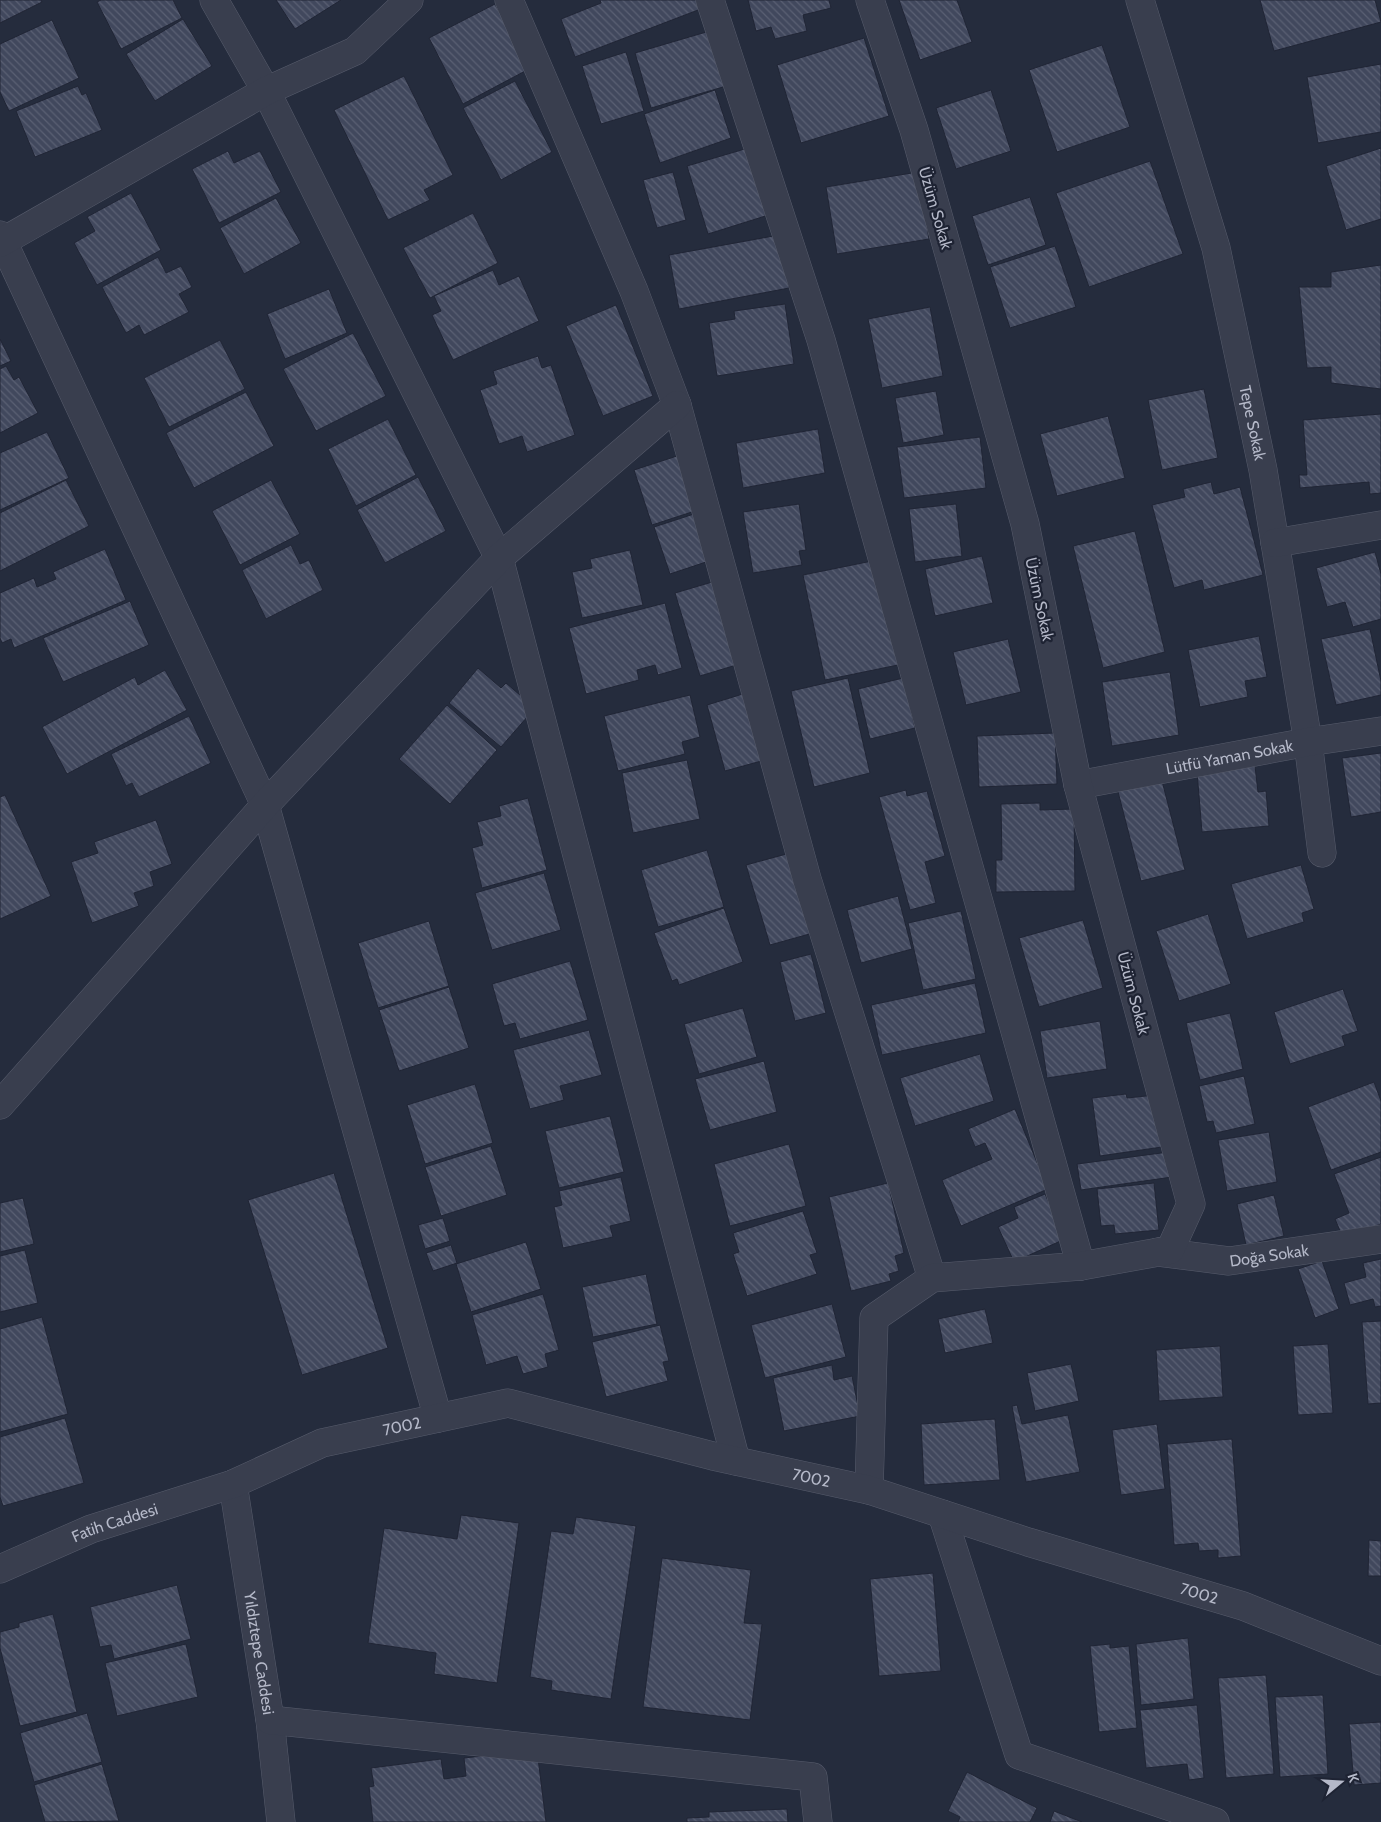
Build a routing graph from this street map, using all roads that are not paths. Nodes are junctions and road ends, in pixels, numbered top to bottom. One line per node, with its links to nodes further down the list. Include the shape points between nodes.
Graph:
1 (214, 0): 7 (street)
2 (409, 0): 7 (street, via 355,51)
3 (509, 0): 9 (street, via 634,291)
4 (710, 0): 21 (street, via 821,340)
5 (870, 0): 15 (street, Üzüm Sokak, via 914,130 1025,524)
6 (1140, 0): 11 (street, Tepe Sokak, via 1216,248 1263,470)
7 (266, 91): 8 (street); 12 (street)
8 (1, 239): 16 (street)
9 (676, 405): 12 (street); 22 (street, via 806,879)
10 (1381, 525): 11 (street)
11 (1275, 543): 14 (street, Tepe Sokak)
12 (499, 558): 16 (street); 24 (street)
13 (1381, 732): 14 (street, Lütfü Yaman Sokak)
14 (1308, 742): 15 (street, Lütfü Yaman Sokak); 17 (street, Tepe Sokak)
15 (1078, 785): 20 (street, Üzüm Sokak, via 1191,1204 1170,1250)
16 (265, 805): 18 (street); 23 (street)
17 (1322, 853)
18 (0, 1105)
19 (1381, 1239): 20 (street, Doğa Sokak, via 1228,1261)
20 (1158, 1252): 21 (street)
21 (1081, 1266): 22 (street)
22 (932, 1278): 26 (street, via 874,1318)
23 (438, 1418): 24 (street, 7002, via 508,1403); 25 (street, 7002, via 322,1443)
24 (736, 1461): 26 (street, 7002)
25 (233, 1484): 28 (street, Fatih Caddesi, via 91,1529); 30 (street, Yıldıztepe Caddesi)
26 (869, 1490): 27 (street, 7002)
27 (942, 1514): 29 (street, 7002, via 1243,1606); 33 (street, via 1019,1755)
28 (0, 1569)
29 (1381, 1661)
30 (270, 1720): 31 (street, Yıldıztepe Caddesi); 32 (street, via 813,1777)
31 (281, 1822)
32 (818, 1822)
33 (1214, 1822)

